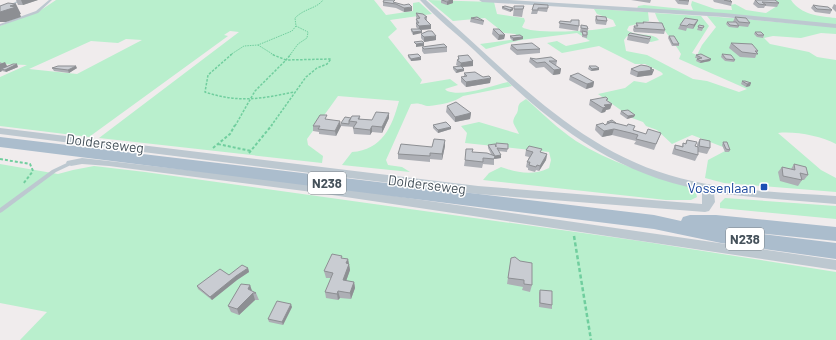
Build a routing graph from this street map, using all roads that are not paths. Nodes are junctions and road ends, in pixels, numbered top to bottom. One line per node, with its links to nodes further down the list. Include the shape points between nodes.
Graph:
1 (21, 0): 5 (lane)
2 (51, 0): 6 (lane, via 37,12)
3 (423, 0): 11 (street, via 577,135 600,150 642,170)
4 (482, 0): 7 (street, via 724,15)
5 (0, 11)
6 (0, 25)
7 (836, 26)
8 (0, 131): 11 (street, Dolderseweg, via 478,190 705,208 709,202)
9 (0, 142): 14 (main road, Dolderseweg / N238)
10 (71, 163): 13 (lane, via 54,171); 17 (street, Dolderseweg, via 109,163 312,188)
11 (708, 187): 12 (street)
12 (836, 200)
13 (0, 211)
14 (654, 222): 15 (main road, Dolderseweg / N238, via 716,222); 16 (main road, Dolderseweg / N238, via 721,236)
15 (836, 234)
16 (836, 251)
17 (836, 265)

